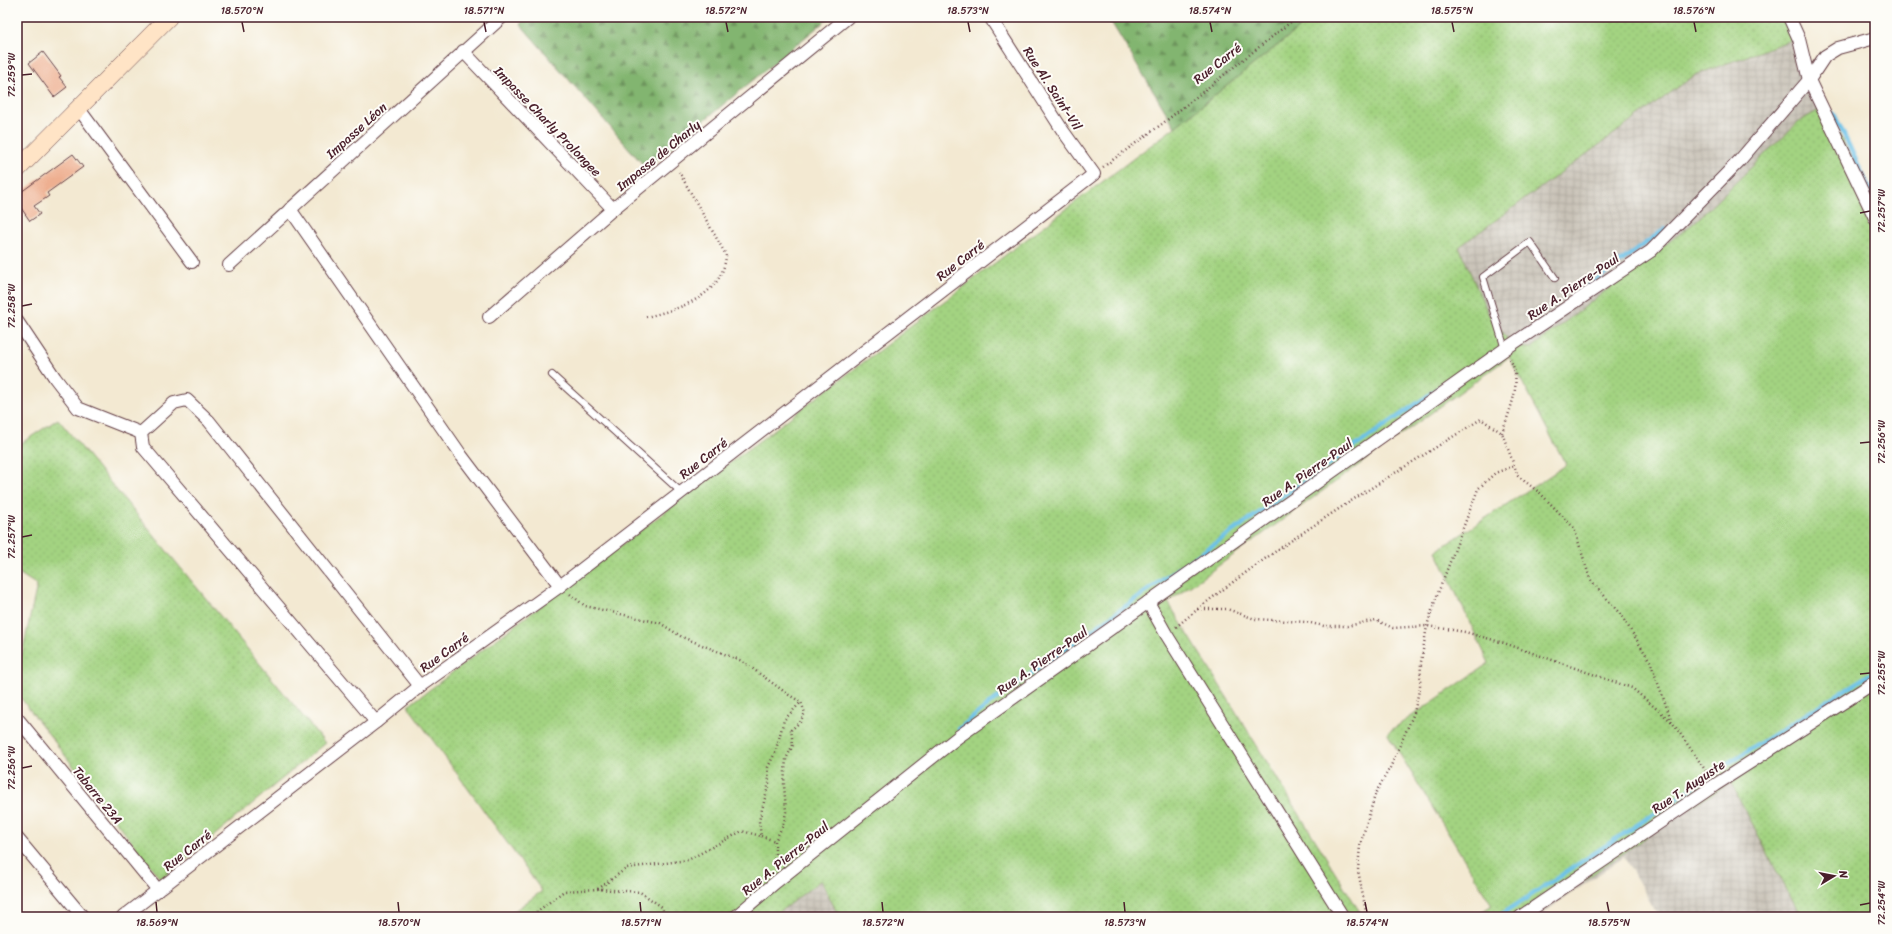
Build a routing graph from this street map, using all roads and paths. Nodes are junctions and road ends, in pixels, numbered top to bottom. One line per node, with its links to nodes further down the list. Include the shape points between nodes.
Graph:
1 (169, 17): 10 (main road)
2 (502, 17): 8 (street, Impasse Léon)
3 (848, 17): 11 (street, Impasse de Charly)
4 (990, 17): 13 (street, Rue Al. Saint-Vil, via 1063,131)
5 (1297, 17): 13 (path, Rue Carré, via 1162,124)
6 (1789, 17): 9 (street, via 1799,39)
7 (1875, 38): 9 (street, Rue A. Pierre-Paul, via 1838,48 1825,56)
8 (463, 51): 14 (street, Impasse Léon); 15 (street, Impasse Charly Prolongee)
9 (1809, 80): 16 (street); 23 (street, Rue A. Pierre-Paul, via 1740,160 1651,251)
10 (79, 109): 12 (main road); 17 (street)
11 (672, 161): 15 (street, Impasse de Charly); 21 (path, via 726,255 725,267 717,281 689,304)
12 (17, 170)
13 (1094, 174): 28 (street, Rue Carré)
14 (290, 209): 18 (street, Impasse Léon); 29 (street, via 461,455)
15 (613, 209): 20 (street, Impasse de Charly)
16 (1875, 218)
17 (192, 262)
18 (229, 265)
19 (1555, 278): 23 (lane, via 1530,242 1483,277)
20 (489, 317)
21 (646, 317)
22 (17, 321): 25 (street, via 78,408)
23 (1505, 349): 26 (path, via 1516,370 1516,393); 30 (street, Rue A. Pierre-Paul)
24 (552, 375): 28 (lane)
25 (141, 433): 35 (street, via 174,403 187,400 209,421); 38 (street, via 143,447)
26 (1502, 433): 27 (path); 31 (path, via 1480,420 1317,523)
27 (1514, 466): 32 (path, via 1495,474 1478,489 1449,561); 39 (path, via 1518,476 1574,528 1590,579 1621,615 1650,661)
28 (681, 492): 29 (street, Rue Carré)
29 (560, 586): 35 (street, Rue Carré); 36 (path, via 585,606 660,623 682,637 742,661)
30 (1148, 602): 33 (street); 44 (street, Rue A. Pierre-Paul, via 958,737)
31 (1196, 610): 32 (path, via 1227,609 1255,619 1306,622 1324,626 1348,626 1376,620 1393,628); 33 (path)
32 (1427, 626): 39 (path, via 1466,632 1496,641 1632,688); 53 (path, via 1414,713 1390,768 1376,792 1360,845 1358,870)
33 (1166, 634): 52 (street)
34 (1875, 682): 40 (street, Rue T. Auguste)
35 (420, 686): 38 (street, Rue Carré)
36 (801, 702): 41 (path, via 784,720 768,767 769,783 758,821); 43 (path, via 805,713 791,730 793,745 786,759 784,823)
37 (17, 718): 46 (street, Tabarre 23A)
38 (376, 722): 46 (street, Rue Carré)
39 (1672, 722): 40 (path)
40 (1715, 785): 54 (street, Rue T. Auguste)
41 (761, 836): 43 (path); 45 (path, via 742,831 688,860 627,868)
42 (17, 838): 47 (street)
43 (774, 841): 44 (path)
44 (776, 882): 51 (street, Rue A. Pierre-Paul)
45 (598, 889): 49 (path, via 564,891); 50 (path, via 640,892 662,907)
46 (158, 890): 48 (street, Rue Carré)
47 (83, 917)
48 (123, 917)
49 (530, 917)
50 (665, 917)
51 (735, 917)
52 (1343, 917)
53 (1367, 917)
54 (1520, 917)

